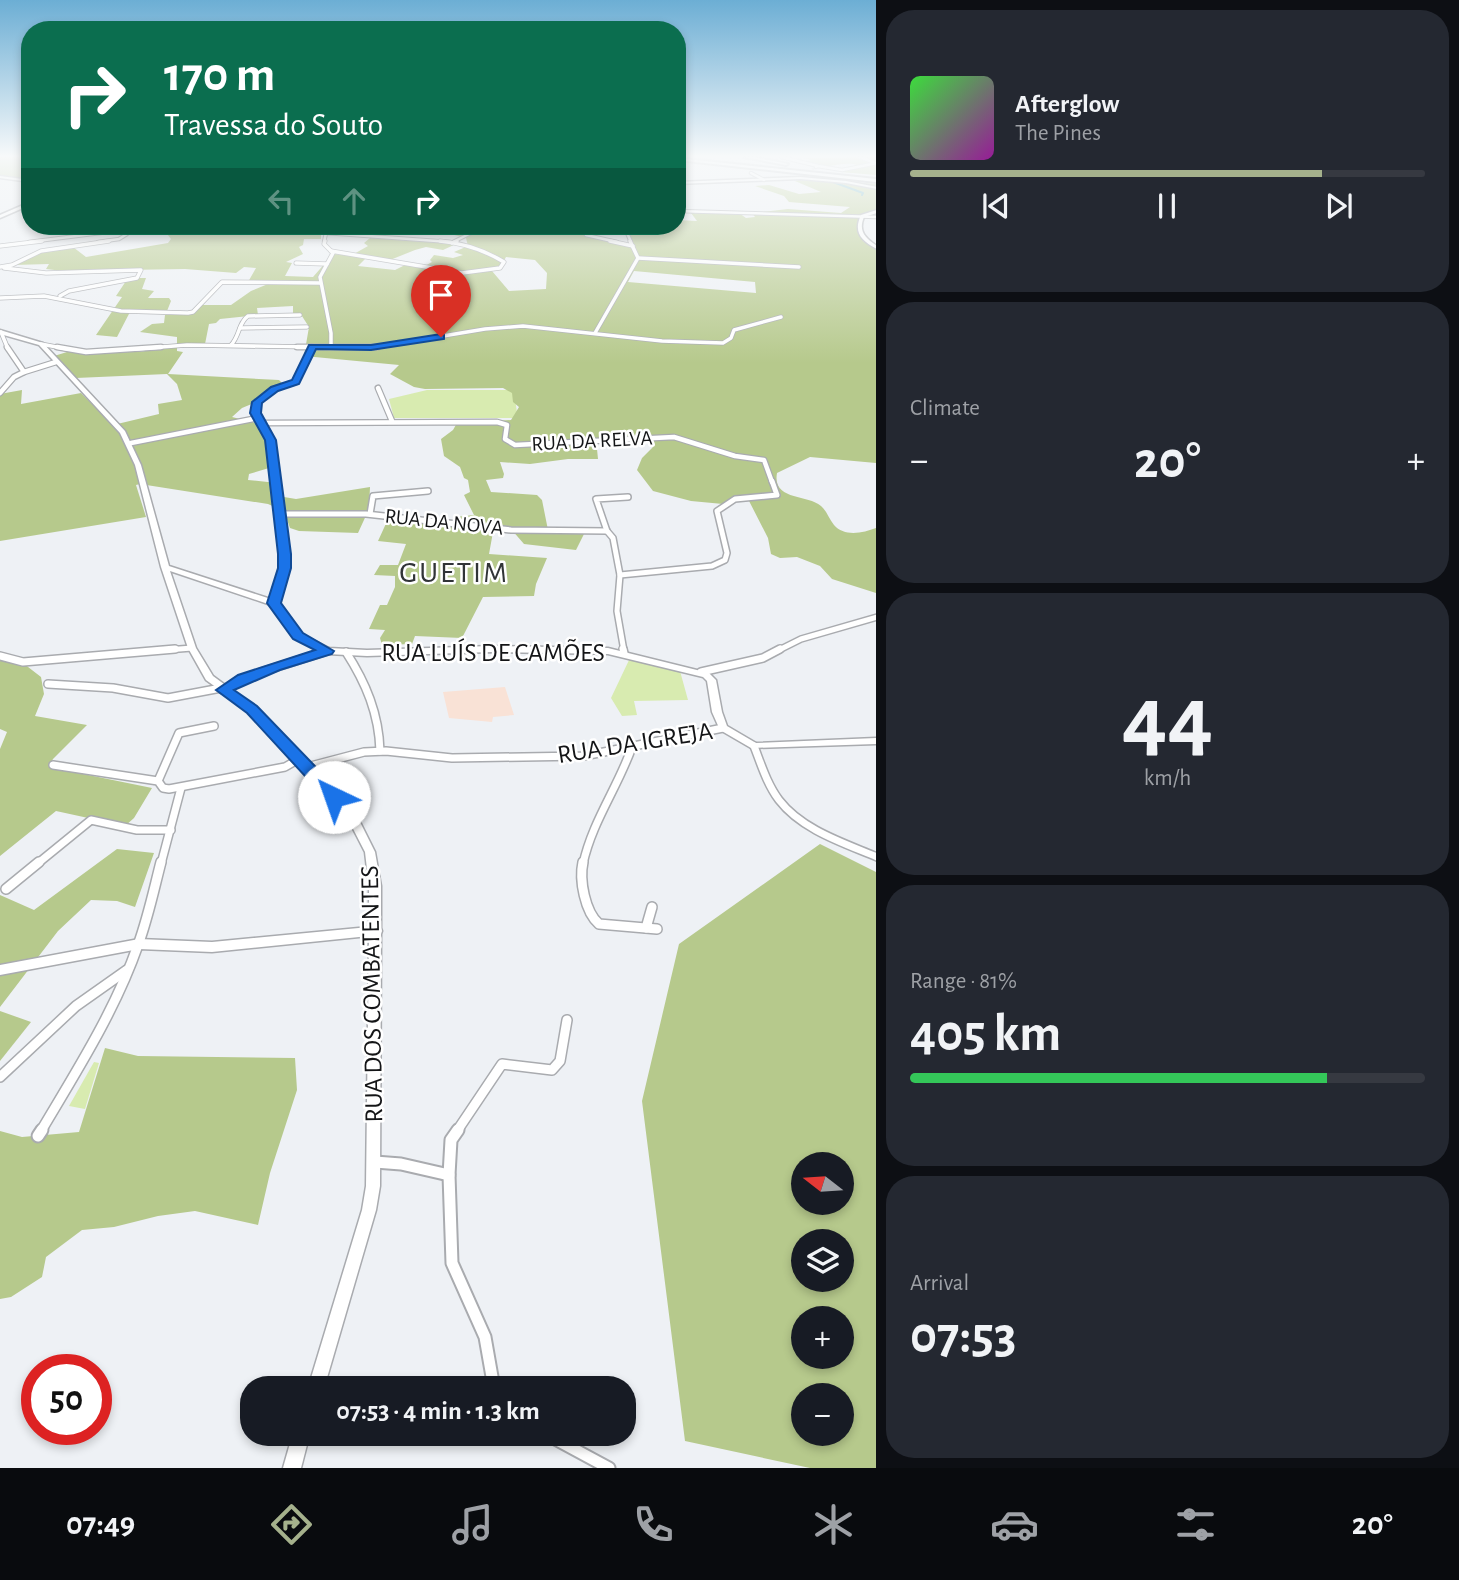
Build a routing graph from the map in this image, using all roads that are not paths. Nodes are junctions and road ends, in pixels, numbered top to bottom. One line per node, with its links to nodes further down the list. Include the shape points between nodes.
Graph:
1 (860, 226): 12 (main road, via 860,234)
2 (85, 235): 10 (street)
3 (126, 235): 17 (street, via 41,251)
4 (326, 235): 13 (street, via 324,244)
5 (351, 235): 9 (street)
6 (467, 235): 9 (street)
7 (586, 235): 11 (street)
8 (628, 235): 11 (street)
9 (452, 243): 13 (street, via 486,250 504,262 500,268 461,273)
10 (0, 246)
11 (634, 246): 14 (street)
12 (876, 248)
13 (331, 251): 16 (street)
14 (638, 258): 18 (street); 29 (street)
15 (296, 263): 16 (street)
16 (327, 264): 19 (street)
17 (0, 267): 20 (street, via 34,273 141,270 137,278)
18 (799, 267)
19 (320, 283): 20 (street, via 222,282 188,313 114,310); 33 (street)
20 (59, 296): 21 (street)
21 (0, 298)
22 (300, 314): 23 (street)
23 (264, 316): 26 (street, via 248,316); 27 (street)
24 (781, 317): 29 (street, via 744,325 723,343)
25 (307, 327): 27 (street)
26 (240, 328): 27 (street); 31 (street)
27 (262, 328)
28 (1, 332): 30 (main road); 35 (street)
29 (594, 333): 33 (street, via 523,326 371,348)
30 (41, 344): 31 (street, via 86,352); 34 (main road)
31 (231, 345): 32 (street)
32 (312, 346): 33 (street); 38 (street, via 296,382 274,389 257,402)
33 (331, 347)
34 (56, 362): 35 (street); 40 (main road)
35 (24, 372): 37 (street)
36 (378, 388): 39 (street)
37 (0, 393)
38 (260, 421): 39 (street); 40 (street); 43 (street, via 271,440)
39 (392, 421): 47 (street, RUA DA RELVA, via 497,422 507,425 505,439 515,444 674,437 764,460 778,495 735,499 717,511 725,560 712,566)
40 (131, 443): 46 (main road, RUA DOS COMBATENTES)
41 (428, 491): 44 (street, via 373,496)
42 (628, 497): 45 (street, via 596,499)
43 (280, 514): 44 (street, RUA DA NOVA); 48 (street, via 285,568)
44 (370, 514): 45 (street, RUA DA NOVA, via 511,530)
45 (607, 531): 47 (street, via 613,538)
46 (165, 567): 48 (main road); 50 (main road, RUA DOS COMBATENTES)
47 (620, 576): 53 (street, via 617,611)
48 (274, 603): 51 (main road, via 298,636)
49 (876, 617): 55 (street, via 801,639 763,658)
50 (192, 648): 54 (street, via 23,662); 57 (main road, RUA DOS COMBATENTES, via 209,678)
51 (327, 651): 52 (main road, RUA LUÍS DE CAMÕES); 57 (street)
52 (346, 652): 53 (main road, RUA LUÍS DE CAMÕES); 63 (street, via 370,695 380,726)
53 (624, 653): 55 (main road, RUA LUÍS DE CAMÕES)
54 (0, 656)
55 (701, 672): 59 (main road, via 711,680)
56 (48, 684): 57 (street, via 113,688 168,698)
57 (222, 689): 64 (main road, RUA DOS COMBATENTES, via 252,709)
58 (214, 726): 66 (street, via 178,733)
59 (723, 728): 61 (main road, RUA DA IGREJA); 62 (street, RUA DA IGREJA)
60 (876, 741): 61 (main road, RUA DA IGREJA)
61 (754, 746): 69 (street, via 784,806)
62 (632, 747): 63 (street, RUA DA IGREJA, via 584,756 508,758); 72 (street, via 588,841 582,868 592,919 599,924)
63 (380, 751): 64 (street, RUA DA IGREJA)
64 (303, 763): 67 (street, RUA DA IGREJA); 74 (main road, RUA DOS COMBATENTES, via 352,817 367,842 375,886)
65 (53, 765): 66 (street)
66 (158, 781): 67 (street, via 163,788)
67 (181, 788): 68 (street)
68 (171, 830): 70 (street, via 137,830 91,820); 75 (street)
69 (876, 857)
70 (6, 889)
71 (652, 907): 72 (street)
72 (646, 928): 73 (street)
73 (657, 929)
74 (376, 931): 75 (main road, via 212,947); 81 (main road, RUA DOS COMBATENTES)
75 (139, 944): 76 (street); 77 (main road)
76 (129, 969): 79 (street, via 69,1010); 80 (street, via 104,1023)
77 (0, 970)
78 (567, 1020): 82 (street, via 560,1061 552,1070 502,1064 452,1140)
79 (0, 1077)
80 (38, 1136)
81 (374, 1162): 82 (street); 83 (main road, RUA DOS COMBATENTES, via 369,1210)
82 (449, 1175): 84 (street, via 452,1263 485,1337)
83 (320, 1376)
84 (492, 1376)
85 (298, 1446): 87 (main road)
86 (568, 1446): 88 (street)
87 (292, 1468)
88 (609, 1468)

